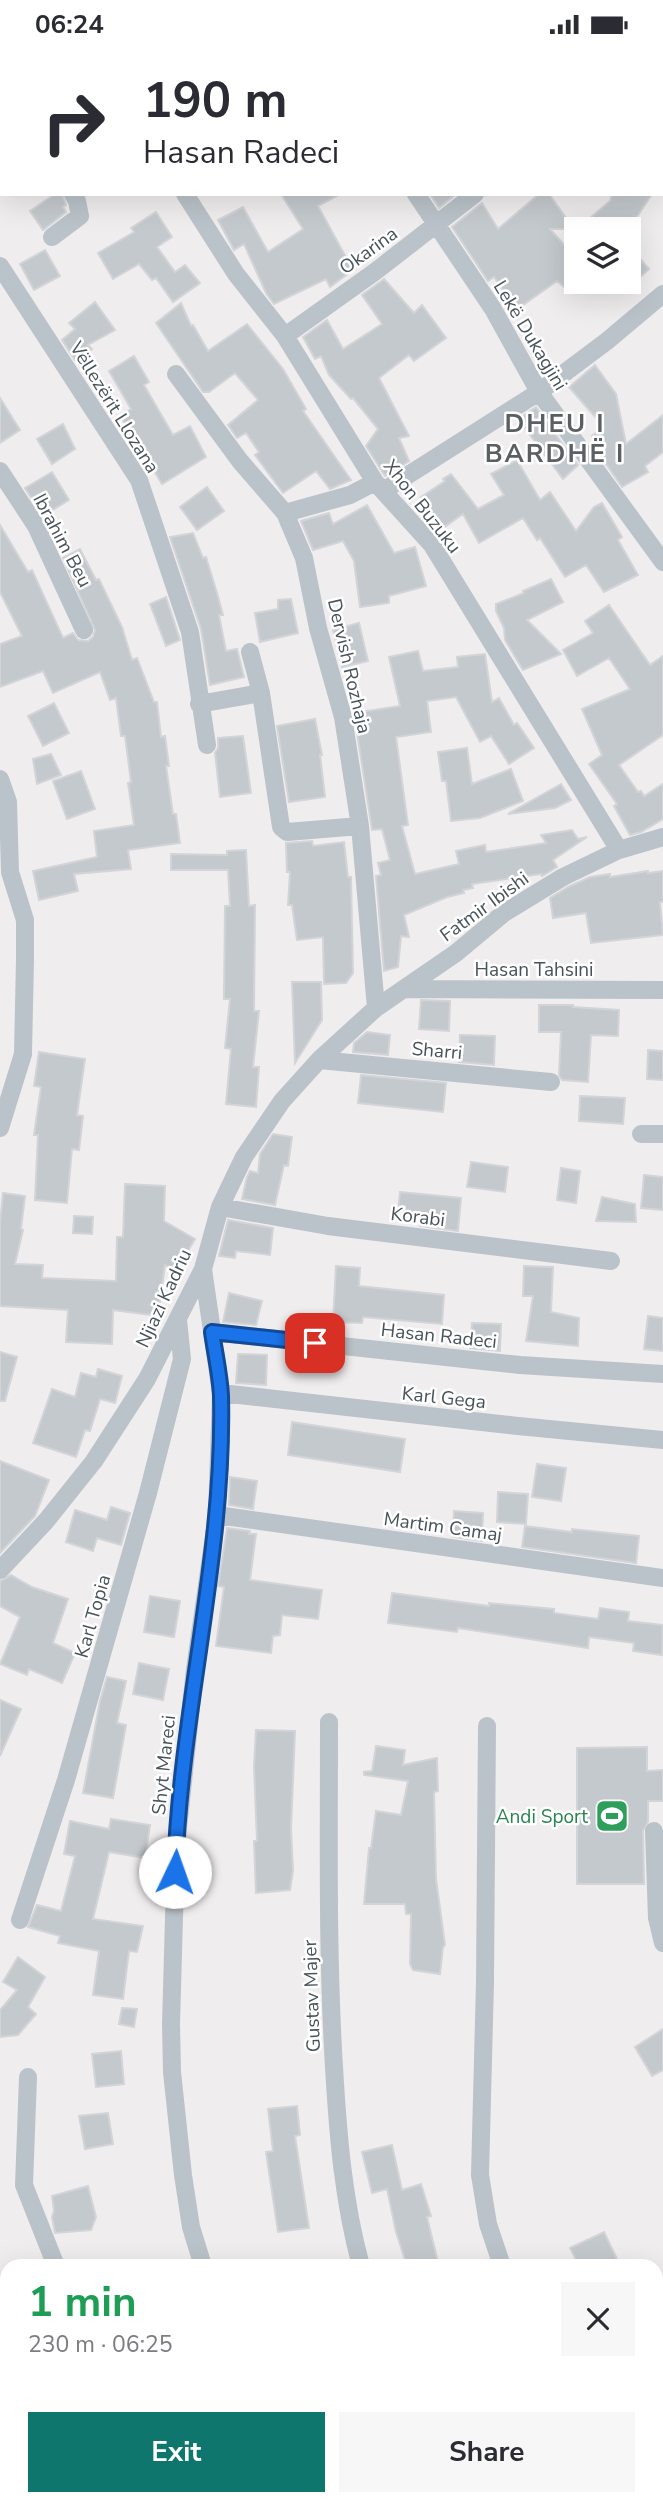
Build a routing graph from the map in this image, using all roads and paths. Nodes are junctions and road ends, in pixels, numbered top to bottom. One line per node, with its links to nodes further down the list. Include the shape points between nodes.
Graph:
1 (74, 196): 6 (street, via 80,216)
2 (186, 196): 9 (street, Xhon Buzuku, via 236,274)
3 (417, 196): 5 (street, Lekë Dukagjini)
4 (472, 196): 5 (street, Okarina)
5 (435, 226): 9 (street, Okarina); 11 (street, Lekë Dukagjini, via 492,309)
6 (52, 237)
7 (1, 272): 19 (street, Vëllezërit Llozana, via 139,480 190,632)
8 (663, 294): 11 (street)
9 (285, 336): 13 (street, Xhon Buzuku)
10 (176, 374): 14 (street, Dervish Rozhaja)
11 (540, 392): 13 (street); 15 (street, Lekë Dukagjini)
12 (0, 471): 16 (street, Ibrahim Beu, via 36,526)
13 (379, 486): 14 (street); 24 (street, Xhon Buzuku, via 432,545)
14 (285, 513): 22 (street, Dervish Rozhaja, via 304,558 343,717)
15 (663, 562)
16 (84, 630)
17 (250, 652): 18 (street)
18 (261, 693): 19 (street); 22 (street, via 281,827 287,832)
19 (199, 704): 20 (street, Vëllezërit Llozana)
20 (207, 745)
21 (0, 779): 25 (street, via 8,802)
22 (360, 826): 28 (street, Dervish Rozhaja)
23 (663, 837): 24 (street, Fatmir Ibishi)
24 (619, 850): 26 (street, Fatmir Ibishi, via 504,913)
25 (5, 870): 31 (street, via 25,920 23,1054)
26 (404, 989): 27 (street, Hasan Tahsini); 28 (street, Fatmir Ibishi)
27 (663, 991)
28 (376, 1008): 29 (street, Njiazi Kadriu)
29 (319, 1060): 30 (street, Sharri); 34 (street, Njiazi Kadriu, via 256,1138)
30 (551, 1082)
31 (0, 1128)
32 (641, 1134): 33 (street)
33 (663, 1134)
34 (220, 1207): 35 (street, Korabi, via 328,1226); 36 (street, Njiazi Kadriu)
35 (611, 1261)
36 (203, 1269): 37 (street, Njiazi Kadriu); 38 (street, Shyt Mareci)
37 (177, 1320): 43 (street, Njiazi Kadriu, via 147,1379 94,1461); 48 (street, Karl Topia, via 182,1359 148,1493 66,1780)
38 (212, 1332): 39 (street, Hasan Radeci, via 520,1365); 40 (street, Shyt Mareci)
39 (663, 1374)
40 (221, 1393): 41 (street, Karl Gega); 42 (street, Shyt Mareci)
41 (663, 1440)
42 (217, 1515): 44 (street, Martim Camaj); 52 (street, Shyt Mareci, via 176,1847 171,2024 183,2175)
43 (0, 1570)
44 (663, 1578)
45 (329, 1722): 53 (street, Gustav Majer, via 331,2021 340,2159)
46 (487, 1726): 54 (street, via 480,2175)
47 (654, 1831): 49 (street, via 657,1918)
48 (20, 1920)
49 (663, 1943)
50 (28, 2077): 51 (street, via 24,2185)
51 (53, 2259)
52 (201, 2259)
53 (359, 2259)
54 (500, 2259)

